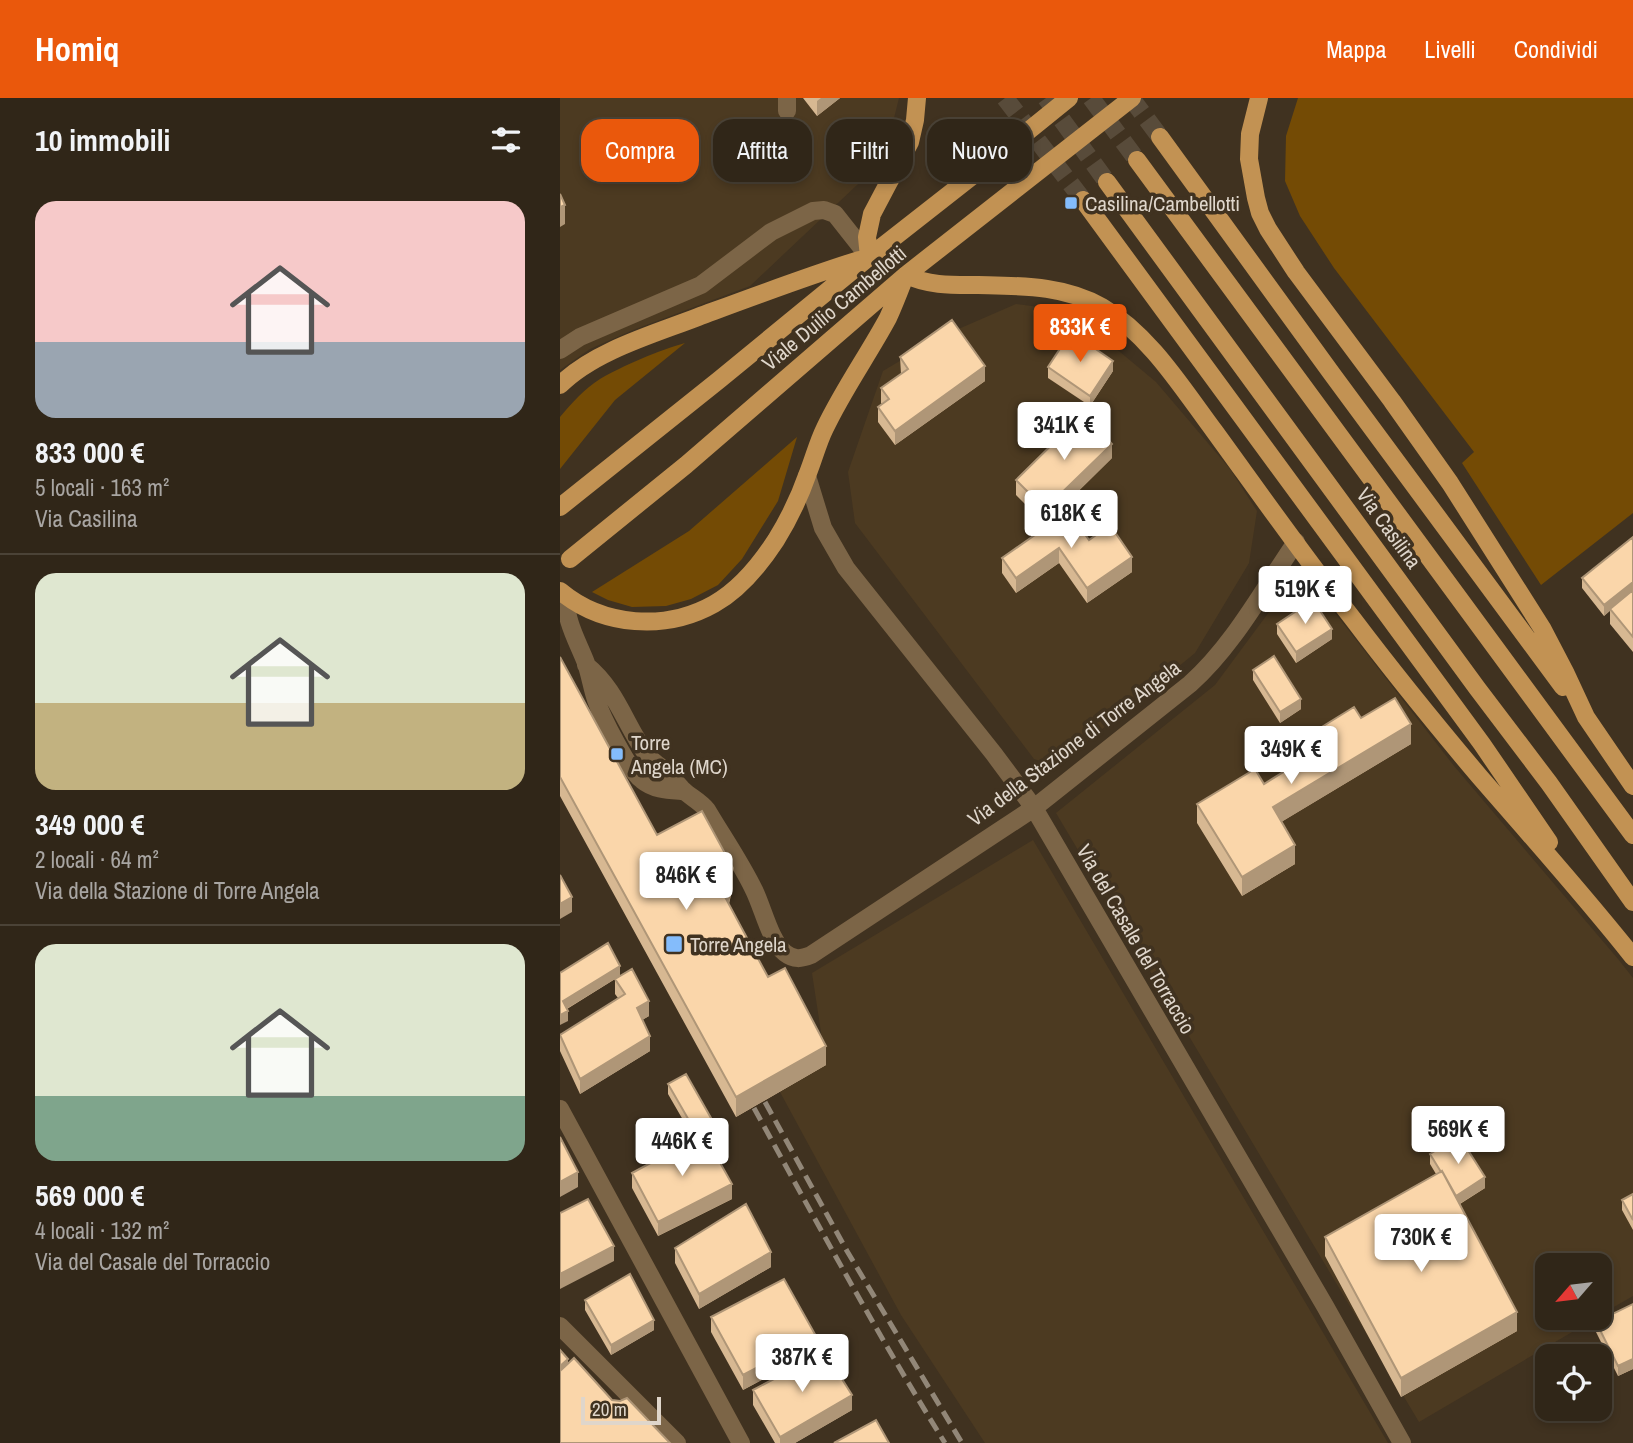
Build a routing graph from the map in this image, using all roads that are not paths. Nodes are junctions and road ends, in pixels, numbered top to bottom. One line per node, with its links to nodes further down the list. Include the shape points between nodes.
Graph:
1 (917, 98): 9 (main road, via 910,142 872,214)
2 (1069, 98): 9 (main road, Viale Duilio Cambellotti)
3 (1132, 98): 10 (main road, Viale Duilio Cambellotti)
4 (1259, 98): 19 (main road, via 1249,159 1260,213 1268,229 1450,483 1542,628)
5 (1160, 137): 19 (main road)
6 (1137, 160): 23 (main road, Via Casilina)
7 (1107, 182): 24 (main road, Via Casilina)
8 (1083, 200): 25 (main road, via 1482,744)
9 (869, 257): 11 (street, via 835,214 813,211 771,232 701,285); 12 (main road, via 649,336 591,362); 14 (main road, Viale Duilio Cambellotti)
10 (906, 275): 13 (main road, via 824,430); 15 (main road, via 943,285 1061,291 1113,314 1157,355); 16 (main road, Viale Duilio Cambellotti)
11 (560, 350)
12 (560, 385)
13 (807, 477): 17 (main road, via 770,548 740,583 714,604 684,617 638,622 610,617); 22 (street, Via del Casale del Torraccio, via 823,528 846,568)
14 (560, 507)
15 (1296, 542): 22 (street, Via della Stazione di Torre Angela, via 1206,670); 25 (main road, via 1443,733)
16 (570, 559)
17 (563, 593): 18 (street)
18 (586, 665): 21 (street, via 604,681 647,754); 21 (street, via 597,704 636,774 663,790)
19 (1586, 718): 20 (main road)
20 (1633, 786)
21 (683, 791): 22 (street, Via della Stazione di Torre Angela, via 708,810 754,889 774,937 782,950 795,958 811,955)
22 (1034, 808): 31 (street, Via del Casale del Torraccio)
23 (1633, 835)
24 (1633, 902)
25 (1599, 914): 26 (main road)
26 (1633, 957)
27 (560, 1109): 30 (street)
28 (560, 1326): 29 (street)
29 (677, 1443)
30 (741, 1443)
31 (1402, 1443)

